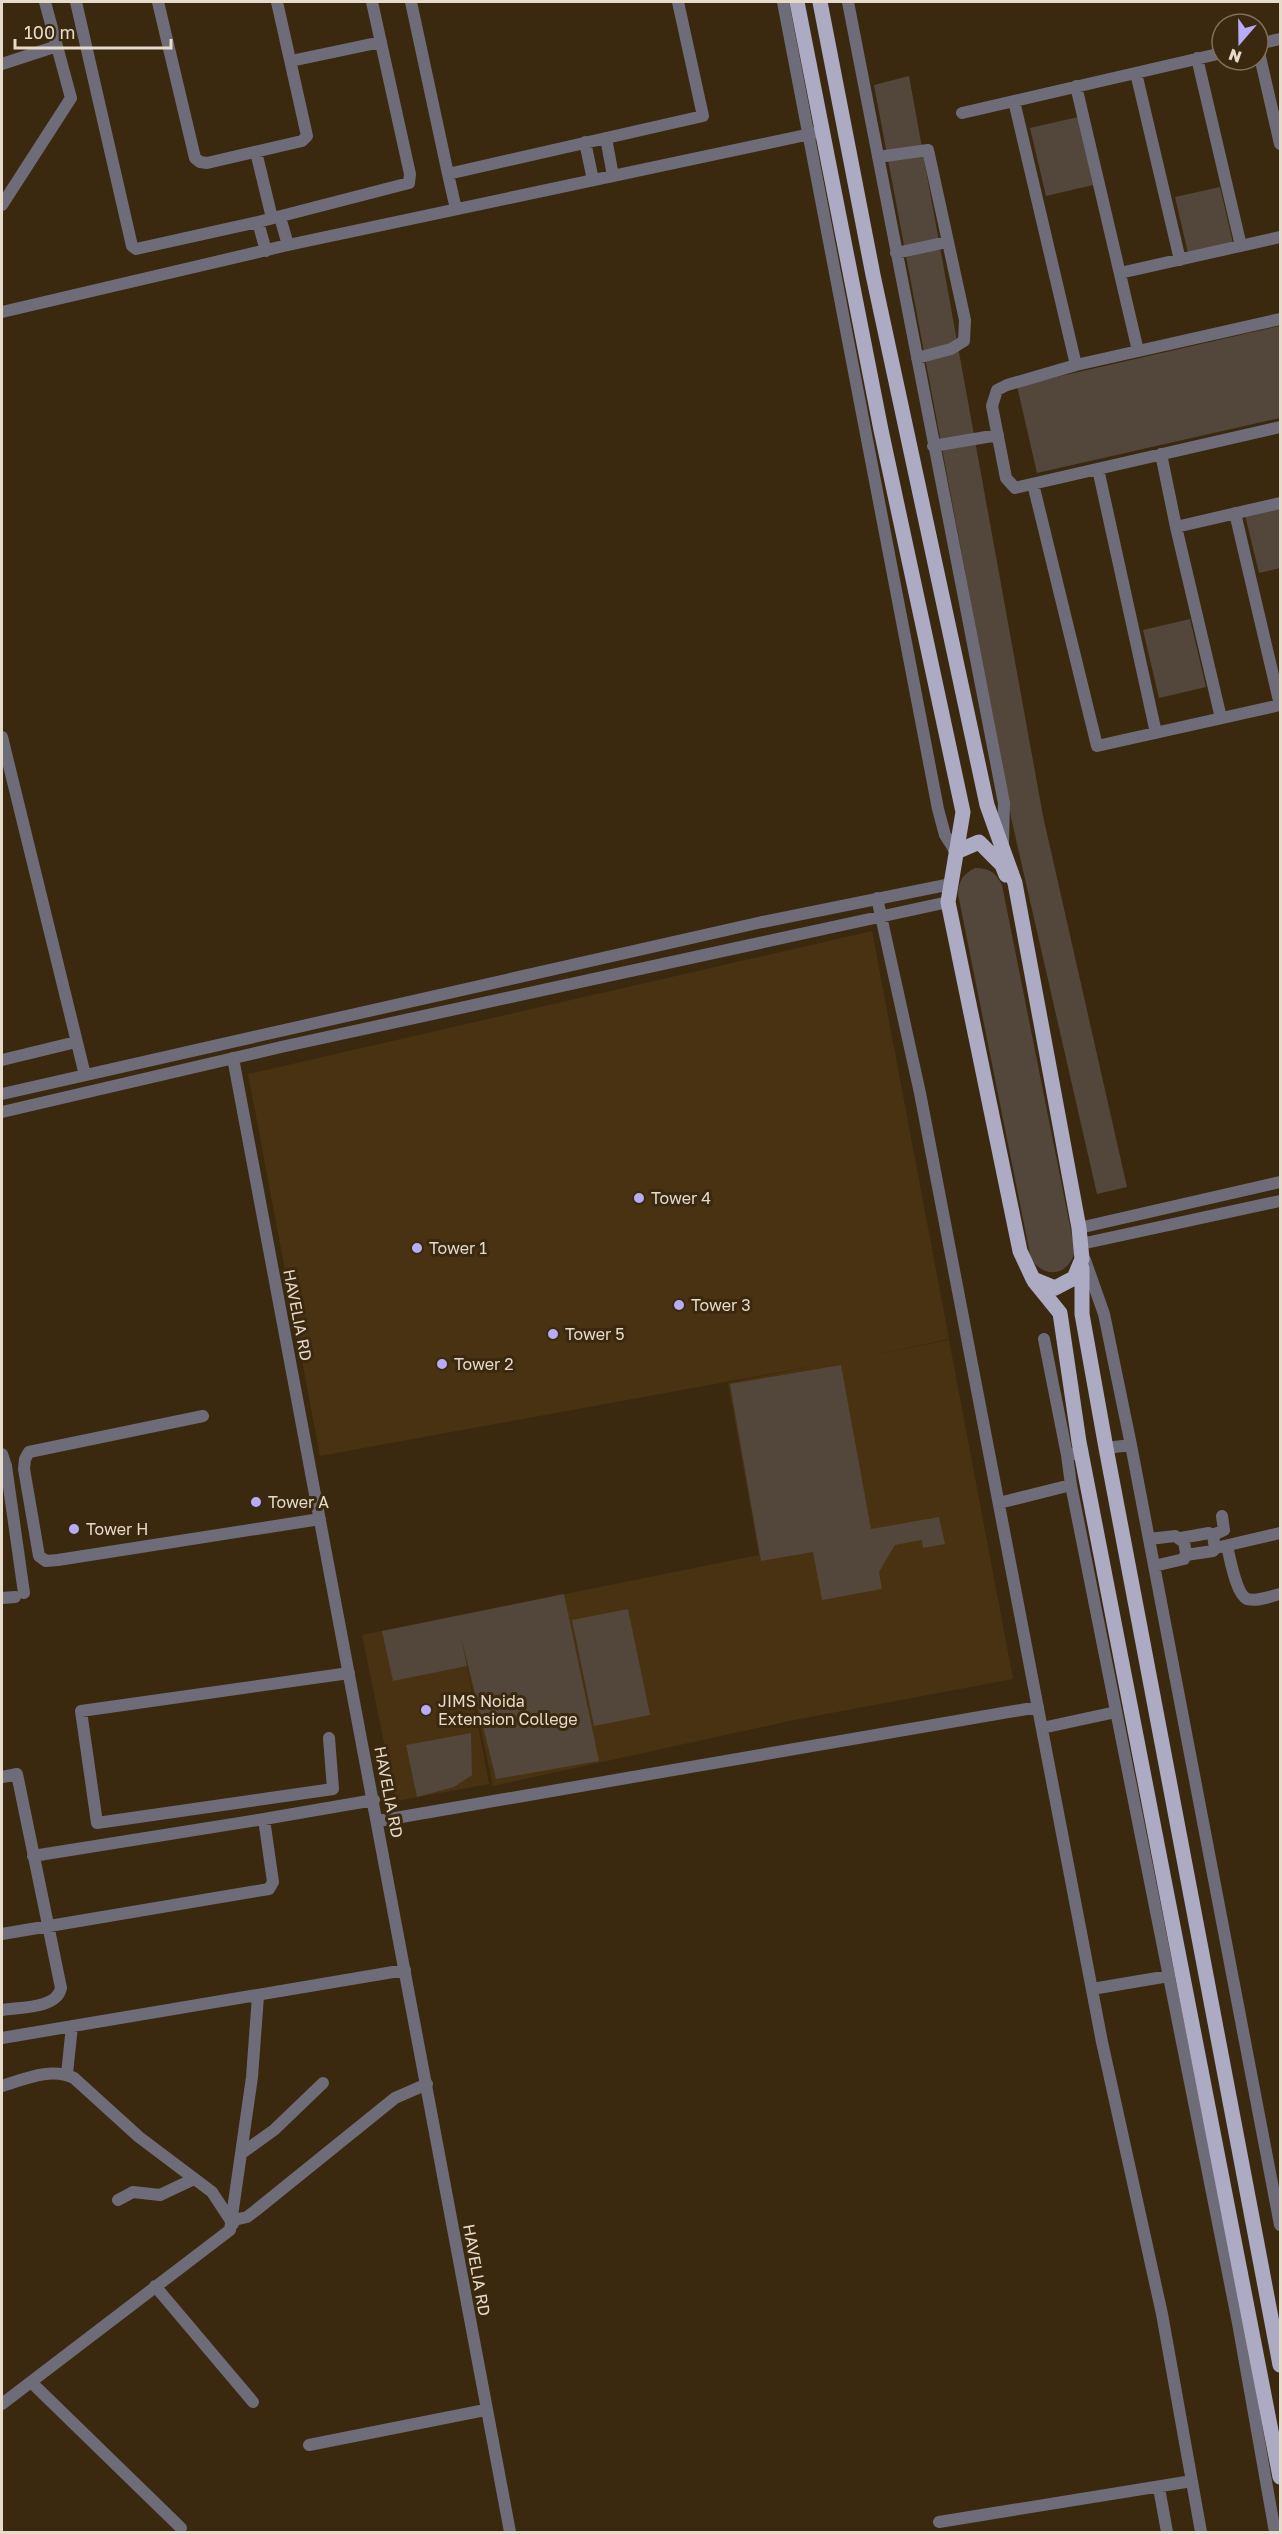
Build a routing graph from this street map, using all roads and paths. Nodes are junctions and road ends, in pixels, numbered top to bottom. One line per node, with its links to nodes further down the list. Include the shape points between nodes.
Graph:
1 (45, 2): 13 (street)
2 (76, 2): 36 (street, via 133,247)
3 (158, 2): 28 (street, via 195,158 207,162)
4 (277, 2): 16 (street)
5 (372, 2): 12 (street)
6 (411, 2): 30 (street)
7 (678, 2): 25 (street, via 703,116)
8 (783, 2): 24 (street)
9 (797, 2): 23 (main road)
10 (820, 2): 63 (main road, via 924,518 987,805)
11 (848, 2): 29 (street)
12 (381, 42): 16 (street); 35 (street, via 409,183)
13 (57, 46): 17 (street); 33 (street, via 71,98)
14 (1210, 55): 15 (street)
15 (1197, 58): 19 (street); 40 (street)
16 (291, 61): 28 (street, via 307,136 302,141)
17 (2, 64)
18 (1264, 72): 27 (street)
19 (1136, 73): 20 (street); 43 (street)
20 (1076, 86): 21 (street); 44 (street)
21 (1014, 101): 22 (street); 49 (street)
22 (963, 113)
23 (823, 131): 24 (street); 64 (main road, via 881,430 963,812)
24 (807, 135): 31 (street); 64 (street, via 938,810 945,835)
25 (606, 138): 26 (street); 31 (street)
26 (585, 142): 30 (street); 32 (street)
27 (1281, 144)
28 (256, 152): 35 (street)
29 (878, 157): 38 (street, via 928,150); 42 (street)
30 (448, 174): 34 (street)
31 (613, 176): 32 (street)
32 (593, 180): 34 (street)
33 (2, 205)
34 (456, 209): 39 (street)
35 (277, 221): 36 (street); 39 (street)
36 (258, 222): 41 (street)
37 (1281, 237): 40 (street)
38 (947, 243): 42 (street); 48 (street, via 966,334 951,349)
39 (288, 245): 41 (street)
40 (1241, 246): 43 (street)
41 (266, 250): 45 (street)
42 (896, 253): 48 (street)
43 (1179, 260): 44 (street)
44 (1120, 273): 47 (street)
45 (2, 312)
46 (1281, 319): 47 (street)
47 (1138, 351): 49 (street)
48 (916, 358): 52 (street)
49 (1076, 365): 51 (street, via 997,390 992,406)
50 (1281, 427): 53 (street)
51 (998, 435): 52 (street); 55 (street, via 1010,485 1015,488)
52 (933, 446): 63 (street, via 1004,802)
53 (1161, 454): 54 (street); 58 (street)
54 (1098, 469): 55 (street); 61 (street)
55 (1033, 484): 61 (street, via 1097,746)
56 (1281, 503): 57 (street)
57 (1235, 513): 58 (street); 59 (street)
58 (1176, 527): 60 (street)
59 (1280, 705): 60 (street)
60 (1221, 718): 61 (street)
61 (1156, 733)
62 (2, 737): 71 (street)
63 (1003, 843): 68 (main road)
64 (956, 852): 65 (main road); 68 (main road, via 979,842 988,849 1002,865)
65 (951, 884): 66 (street); 67 (main road)
66 (877, 898): 69 (street); 70 (street)
67 (948, 902): 69 (street); 81 (main road, via 1020,1251)
68 (1018, 902): 80 (main road)
69 (881, 916): 72 (street); 89 (street, via 920,1092)
70 (278, 1032): 72 (street); 75 (street)
71 (76, 1042): 74 (street); 75 (street)
72 (281, 1047): 73 (street)
73 (233, 1058): 77 (street); 91 (street, HAVELIA RD)
74 (2, 1060)
75 (85, 1075): 76 (street)
76 (2, 1094)
77 (2, 1112)
78 (1281, 1182): 80 (street)
79 (1281, 1201): 80 (street)
80 (1081, 1245): 81 (main road, via 1074,1278 1055,1288); 84 (street, via 1104,1314); 85 (main road, via 1082,1314)
81 (1033, 1279): 87 (main road, via 1060,1313)
82 (1044, 1339): 87 (street)
83 (203, 1416): 91 (street, via 29,1452 24,1469 39,1556 46,1561 58,1560)
84 (1131, 1445): 85 (street); 95 (street)
85 (1106, 1448): 130 (main road)
86 (2, 1454): 100 (street, via 20,1595)
87 (1074, 1454): 88 (street); 136 (main road)
88 (1071, 1485): 89 (street); 103 (street)
89 (999, 1503): 102 (street)
90 (1222, 1516): 93 (street, via 1224,1530)
91 (320, 1519): 101 (street, HAVELIA RD)
92 (1281, 1533): 96 (street)
93 (1213, 1535): 94 (street); 96 (street)
94 (1181, 1538): 95 (street); 97 (street)
95 (1149, 1539): 98 (street)
96 (1221, 1547): 97 (street); 99 (street, via 1245,1598)
97 (1186, 1555): 98 (street, via 1178,1562)
98 (1154, 1566): 128 (street)
99 (1281, 1594)
100 (2, 1598)
101 (349, 1673): 105 (street, via 81,1711 97,1823 333,1789); 107 (street, HAVELIA RD)
102 (1038, 1707): 104 (street); 109 (street)
103 (1116, 1712): 104 (street); 114 (street)
104 (1042, 1728): 115 (street)
105 (329, 1738)
106 (2, 1777): 110 (street, via 17,1774)
107 (374, 1800): 108 (street); 109 (street, HAVELIA RD)
108 (264, 1819): 110 (street); 111 (street, via 273,1882 269,1889)
109 (378, 1821): 113 (street, HAVELIA RD)
110 (33, 1857): 111 (street)
111 (48, 1927): 112 (street); 117 (street, via 60,1995 52,2002)
112 (2, 1934)
113 (405, 1970): 116 (street); 122 (street, HAVELIA RD)
114 (1169, 1976): 115 (street); 144 (street)
115 (1092, 1989): 137 (street, via 1162,2314)
116 (258, 1996): 118 (street); 124 (street)
117 (2, 2010)
118 (72, 2026): 119 (street); 120 (street)
119 (2, 2038)
120 (67, 2074): 123 (street, via 47,2073); 125 (street)
121 (323, 2083): 124 (street, via 274,2130)
122 (427, 2084): 127 (street, via 395,2098 255,2211); 134 (street, HAVELIA RD)
123 (2, 2086)
124 (242, 2153): 127 (street)
125 (194, 2179): 126 (street, via 160,2195 134,2192); 127 (street, via 212,2192)
126 (118, 2200)
127 (233, 2222): 129 (street, via 230,2230)
128 (1281, 2225)
129 (155, 2286): 131 (street); 132 (street)
130 (1281, 2365)
131 (31, 2382): 133 (street); 140 (street)
132 (253, 2402)
133 (2, 2404)
134 (485, 2410): 135 (street); 141 (street, HAVELIA RD)
135 (309, 2445)
136 (1281, 2477)
137 (1192, 2481): 138 (street); 143 (street)
138 (1159, 2488): 139 (street); 142 (street)
139 (939, 2522)
140 (181, 2528)
141 (510, 2532)
142 (1167, 2532)
143 (1201, 2532)
144 (1275, 2532)

